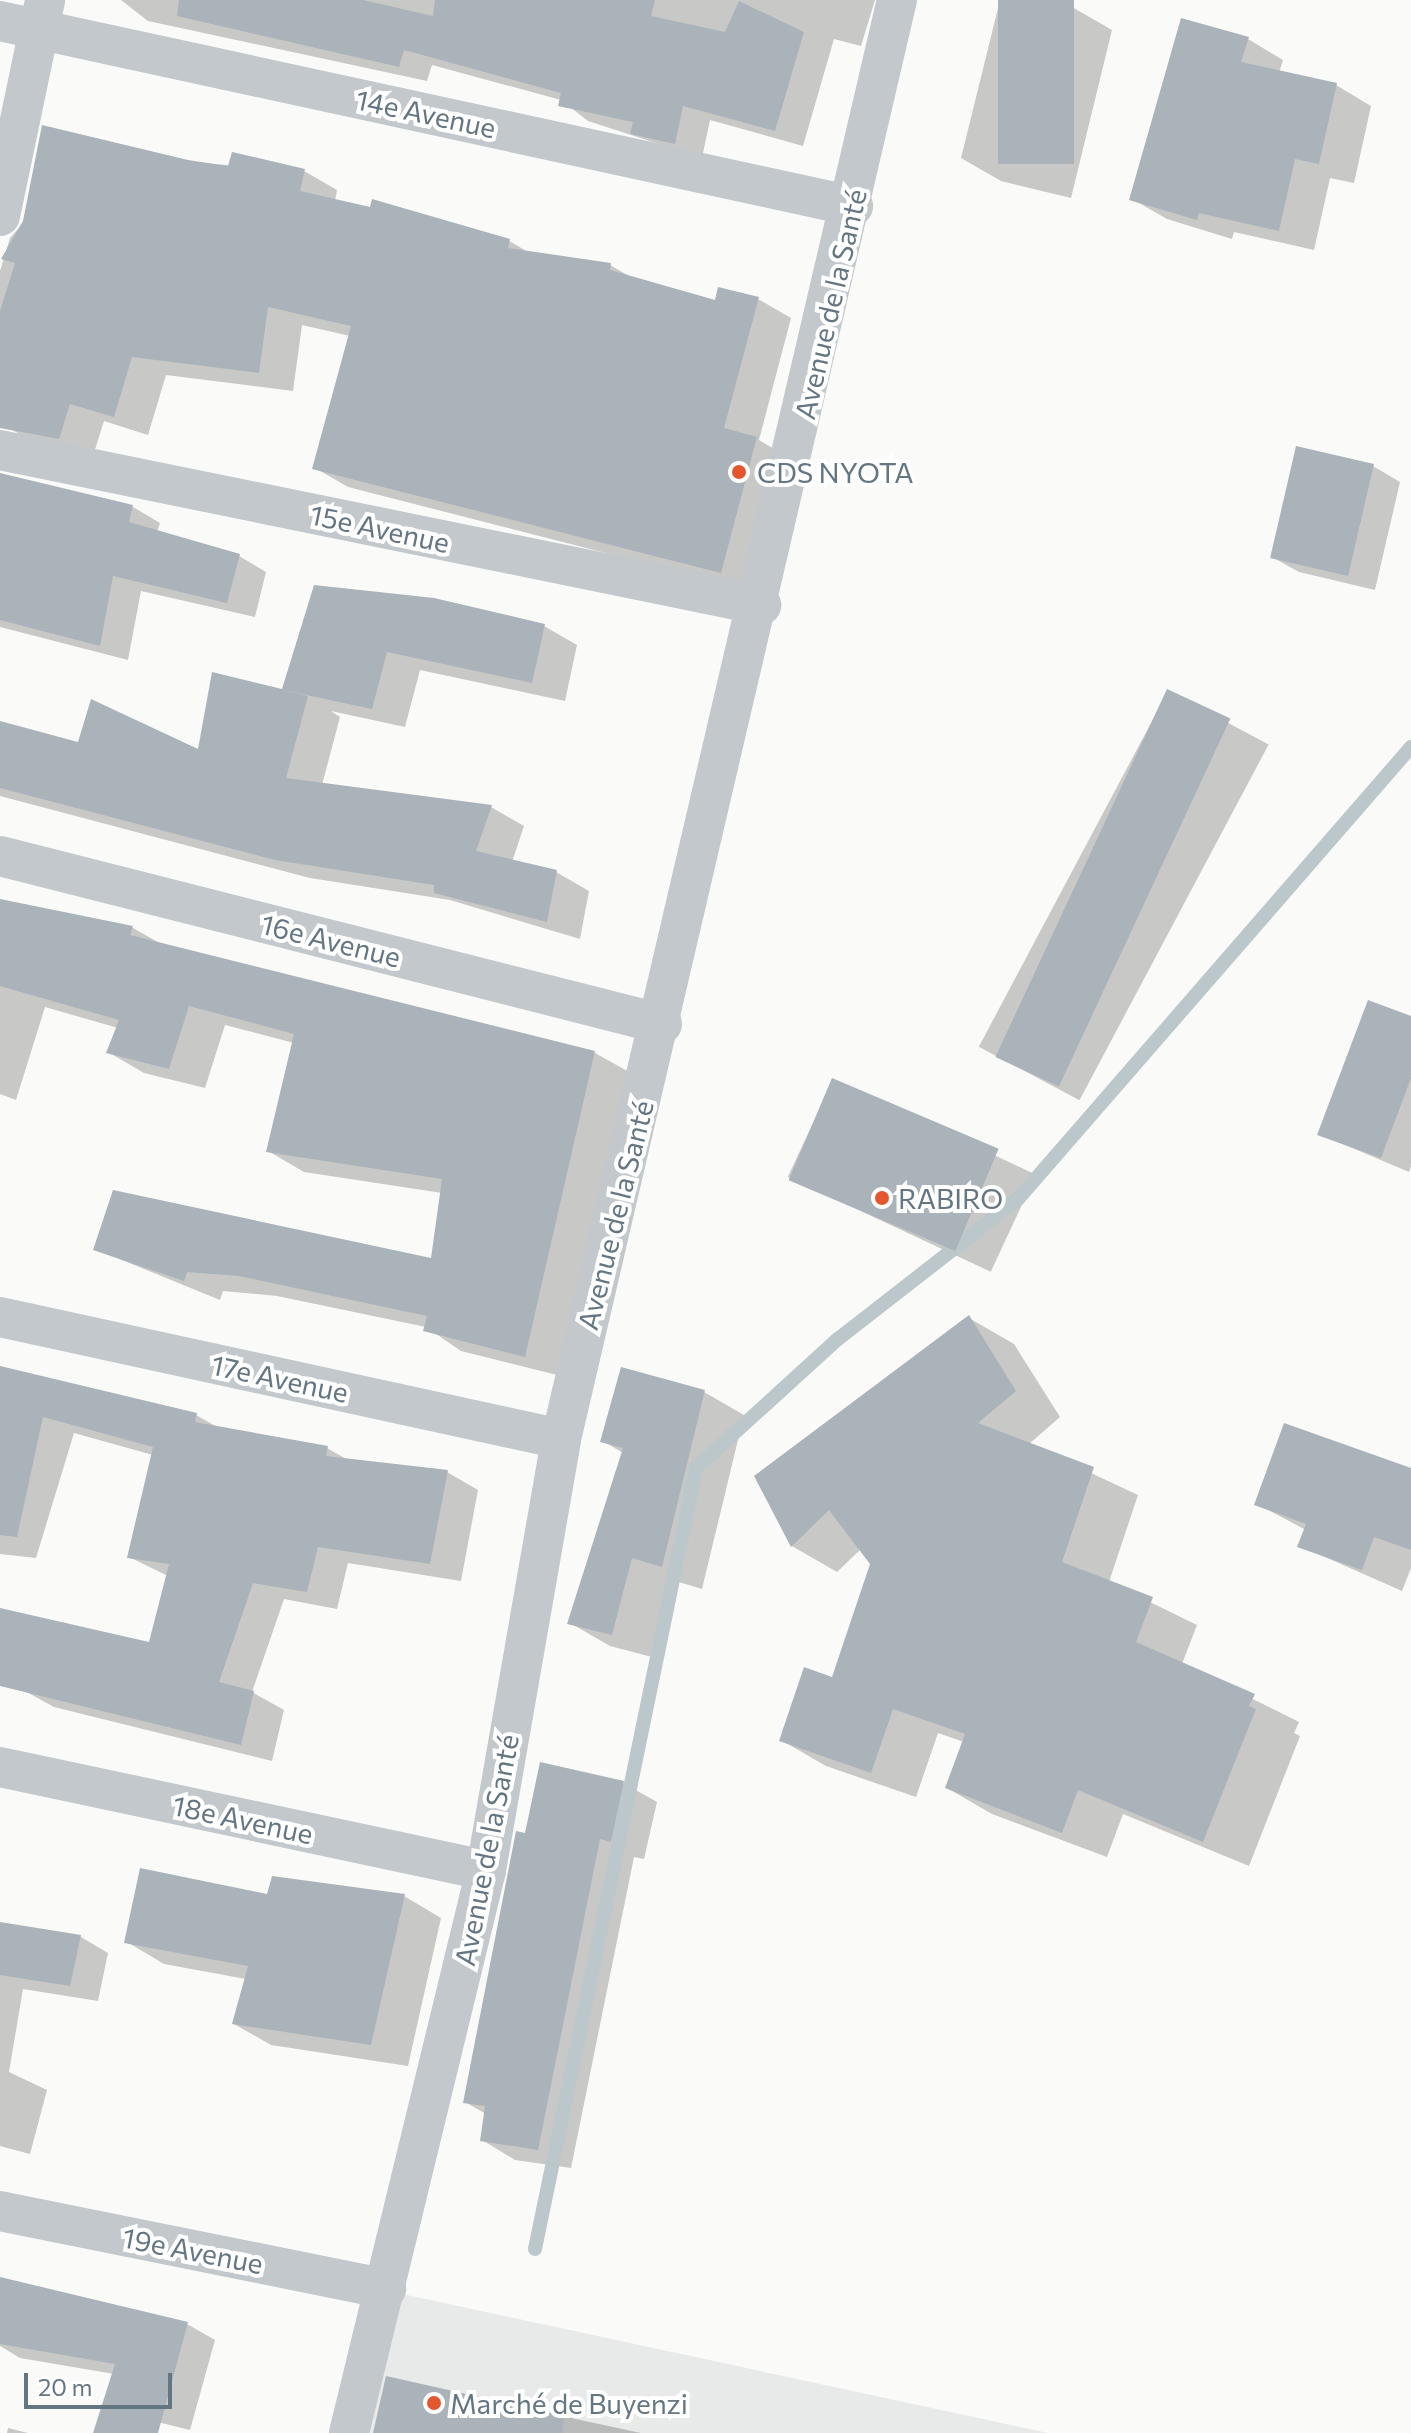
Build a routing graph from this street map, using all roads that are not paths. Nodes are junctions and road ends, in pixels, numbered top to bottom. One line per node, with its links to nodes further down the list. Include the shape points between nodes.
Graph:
1 (897, 0): 4 (street, Avenue de la Santé)
2 (43, 15): 3 (street, 14e Avenue); 4 (street, 14e Avenue); 5 (street)
3 (0, 21)
4 (853, 206): 7 (street, Avenue de la Santé)
5 (0, 216)
6 (0, 450): 7 (street, 15e Avenue)
7 (761, 605): 9 (street, Avenue de la Santé)
8 (0, 856): 9 (street, 16e Avenue)
9 (662, 1024): 11 (street, Avenue de la Santé)
10 (0, 1317): 11 (street, 17e Avenue)
11 (561, 1439): 13 (street, Avenue de la Santé)
12 (0, 1767): 13 (street, 18e Avenue)
13 (486, 1870): 15 (street, Avenue de la Santé)
14 (0, 2211): 15 (street, 19e Avenue)
15 (386, 2289): 16 (street, Avenue de la Santé)
16 (349, 2433)

